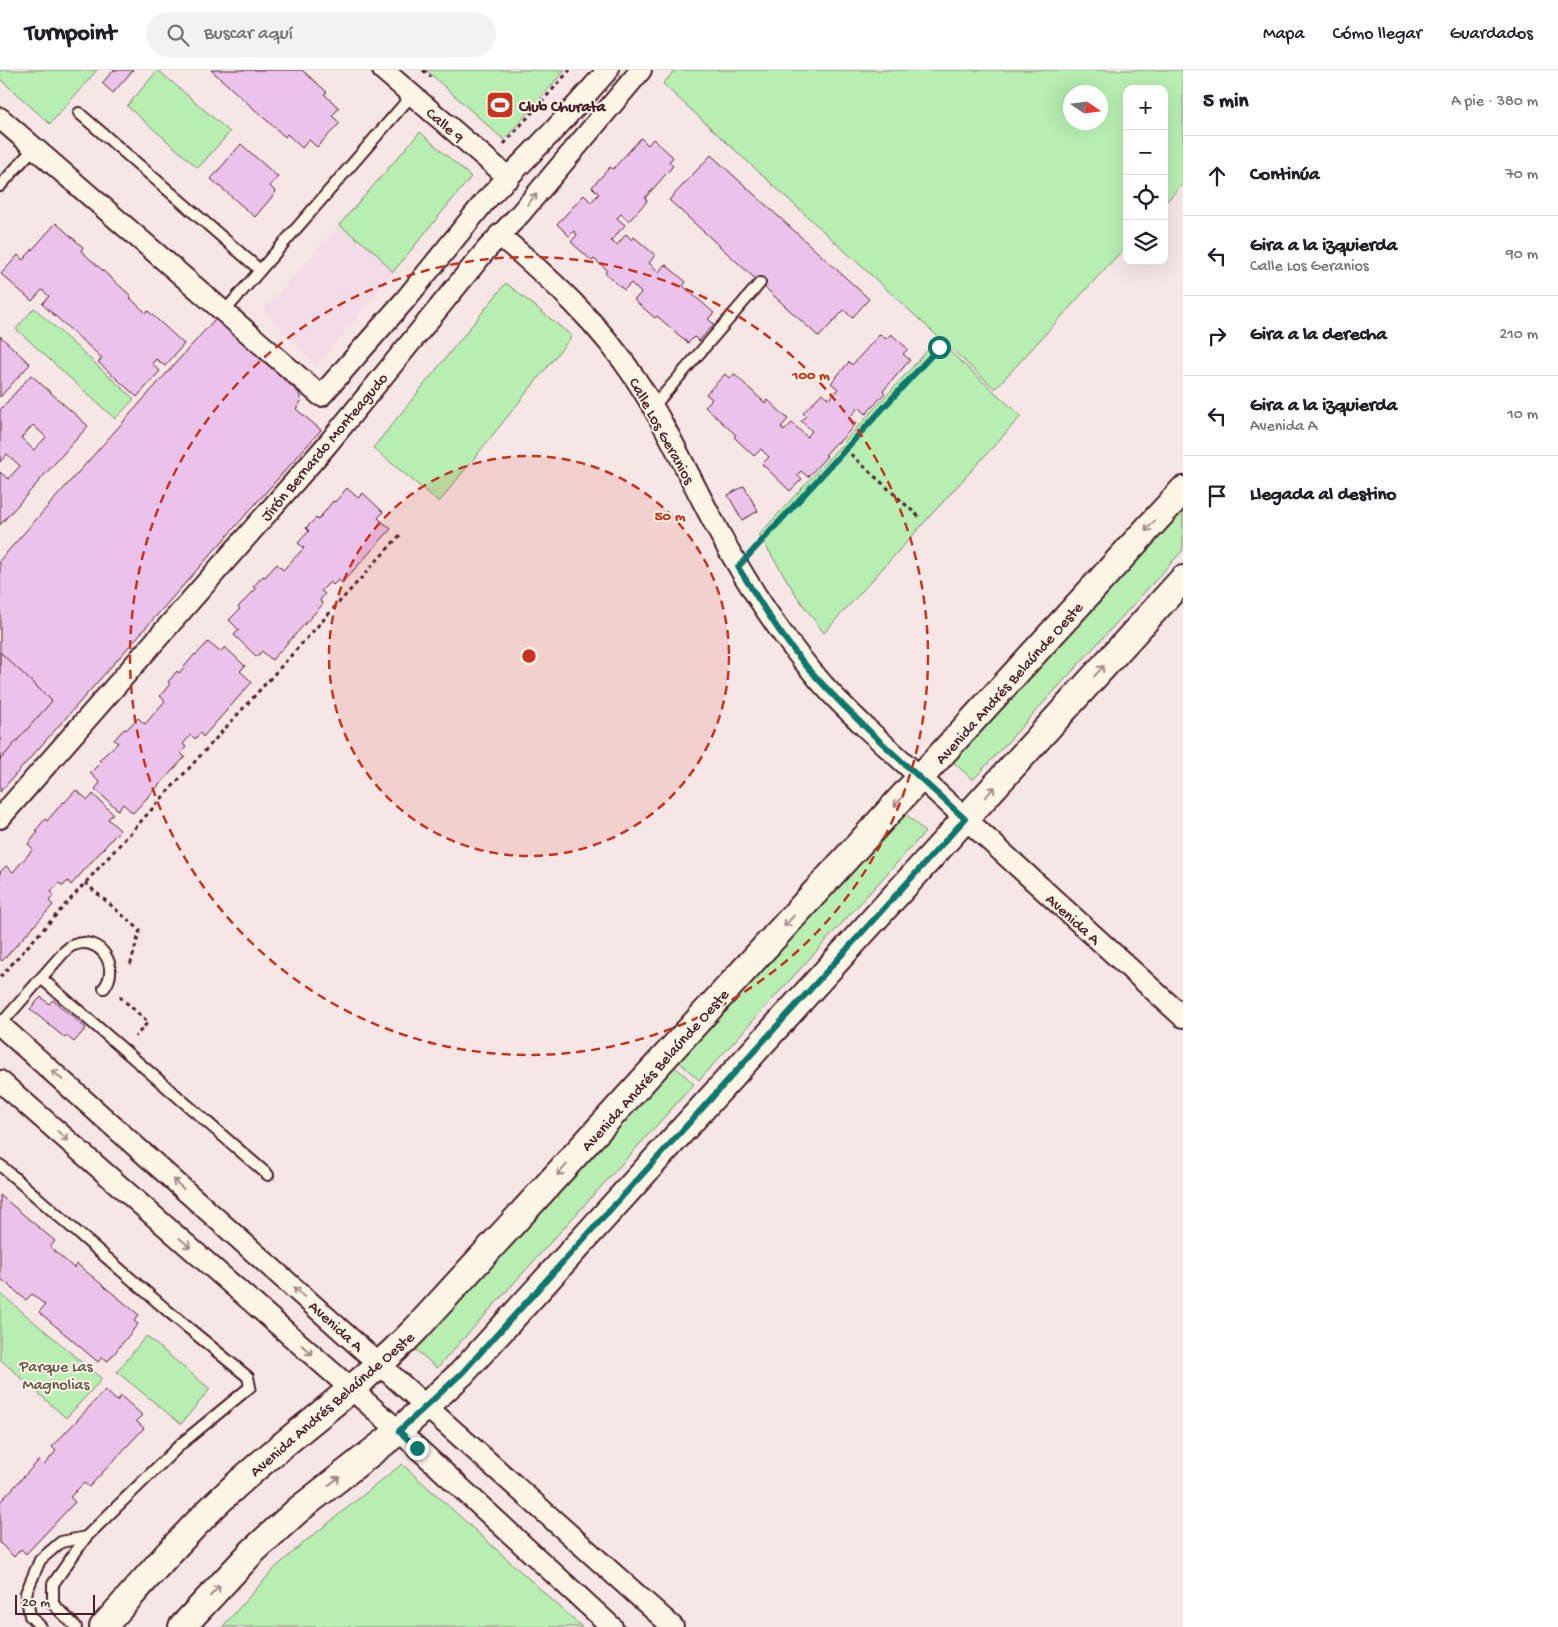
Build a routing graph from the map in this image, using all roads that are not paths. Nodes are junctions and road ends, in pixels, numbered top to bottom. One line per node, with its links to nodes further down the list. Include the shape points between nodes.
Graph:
1 (383, 70): 4 (street, Calle 9)
2 (608, 70): 8 (street, Jirón Bernardo Monteagudo)
3 (640, 70): 10 (street, Jirón Bernardo Monteagudo, one-way to 3)
4 (412, 95): 8 (street, Calle 9); 11 (lane)
5 (79, 113): 11 (lane)
6 (0, 118): 7 (street)
7 (34, 148): 9 (lane); 13 (street)
8 (509, 178): 13 (street, Jirón Bernardo Monteagudo, via 486,200 321,396)
9 (0, 186)
10 (500, 235): 14 (street, Calle Los Geranios, via 588,318 615,350); 18 (street, Jirón Bernardo Monteagudo, via 326,446)
11 (260, 270): 13 (lane)
12 (760, 283): 14 (lane)
13 (224, 312)
14 (653, 407): 17 (street, Calle Los Geranios, via 738,567 785,638 816,677)
15 (1183, 490): 17 (street, Avenida Andrés Belaúnde Oeste, one-way to 17)
16 (1183, 579): 19 (street, one-way to 16)
17 (920, 777): 19 (street, Calle Los Geranios); 27 (street, Avenida Andrés Belaúnde Oeste, one-way to 27, via 416,1329)
18 (0, 818)
19 (965, 819): 22 (street, Avenida A); 29 (street, via 462,1373)
20 (41, 978): 21 (lane, via 73,945 92,944 109,958 110,978); 23 (lane); 26 (lane)
21 (104, 988)
22 (1183, 1016)
23 (0, 1025): 27 (street, Avenida A, one-way to 23)
24 (0, 1081): 28 (street, one-way to 28)
25 (0, 1165): 31 (lane, via 248,1377 250,1387 182,1443)
26 (268, 1175)
27 (380, 1364): 28 (street, Avenida Andrés Belaúnde Oeste); 29 (street, Avenida A)
28 (352, 1389): 30 (street); 34 (street, Avenida Andrés Belaúnde Oeste, via 232,1489)
29 (427, 1406): 30 (street); 37 (street, Avenida A)
30 (399, 1431): 35 (street, one-way to 30, via 252,1552 298,1510); 36 (street)
31 (86, 1537): 32 (lane, via 61,1542 40,1560 26,1593 30,1616); 33 (lane, via 53,1584 53,1604)
32 (41, 1627)
33 (76, 1627)
34 (103, 1627)
35 (182, 1627)
36 (612, 1627)
37 (673, 1627)

